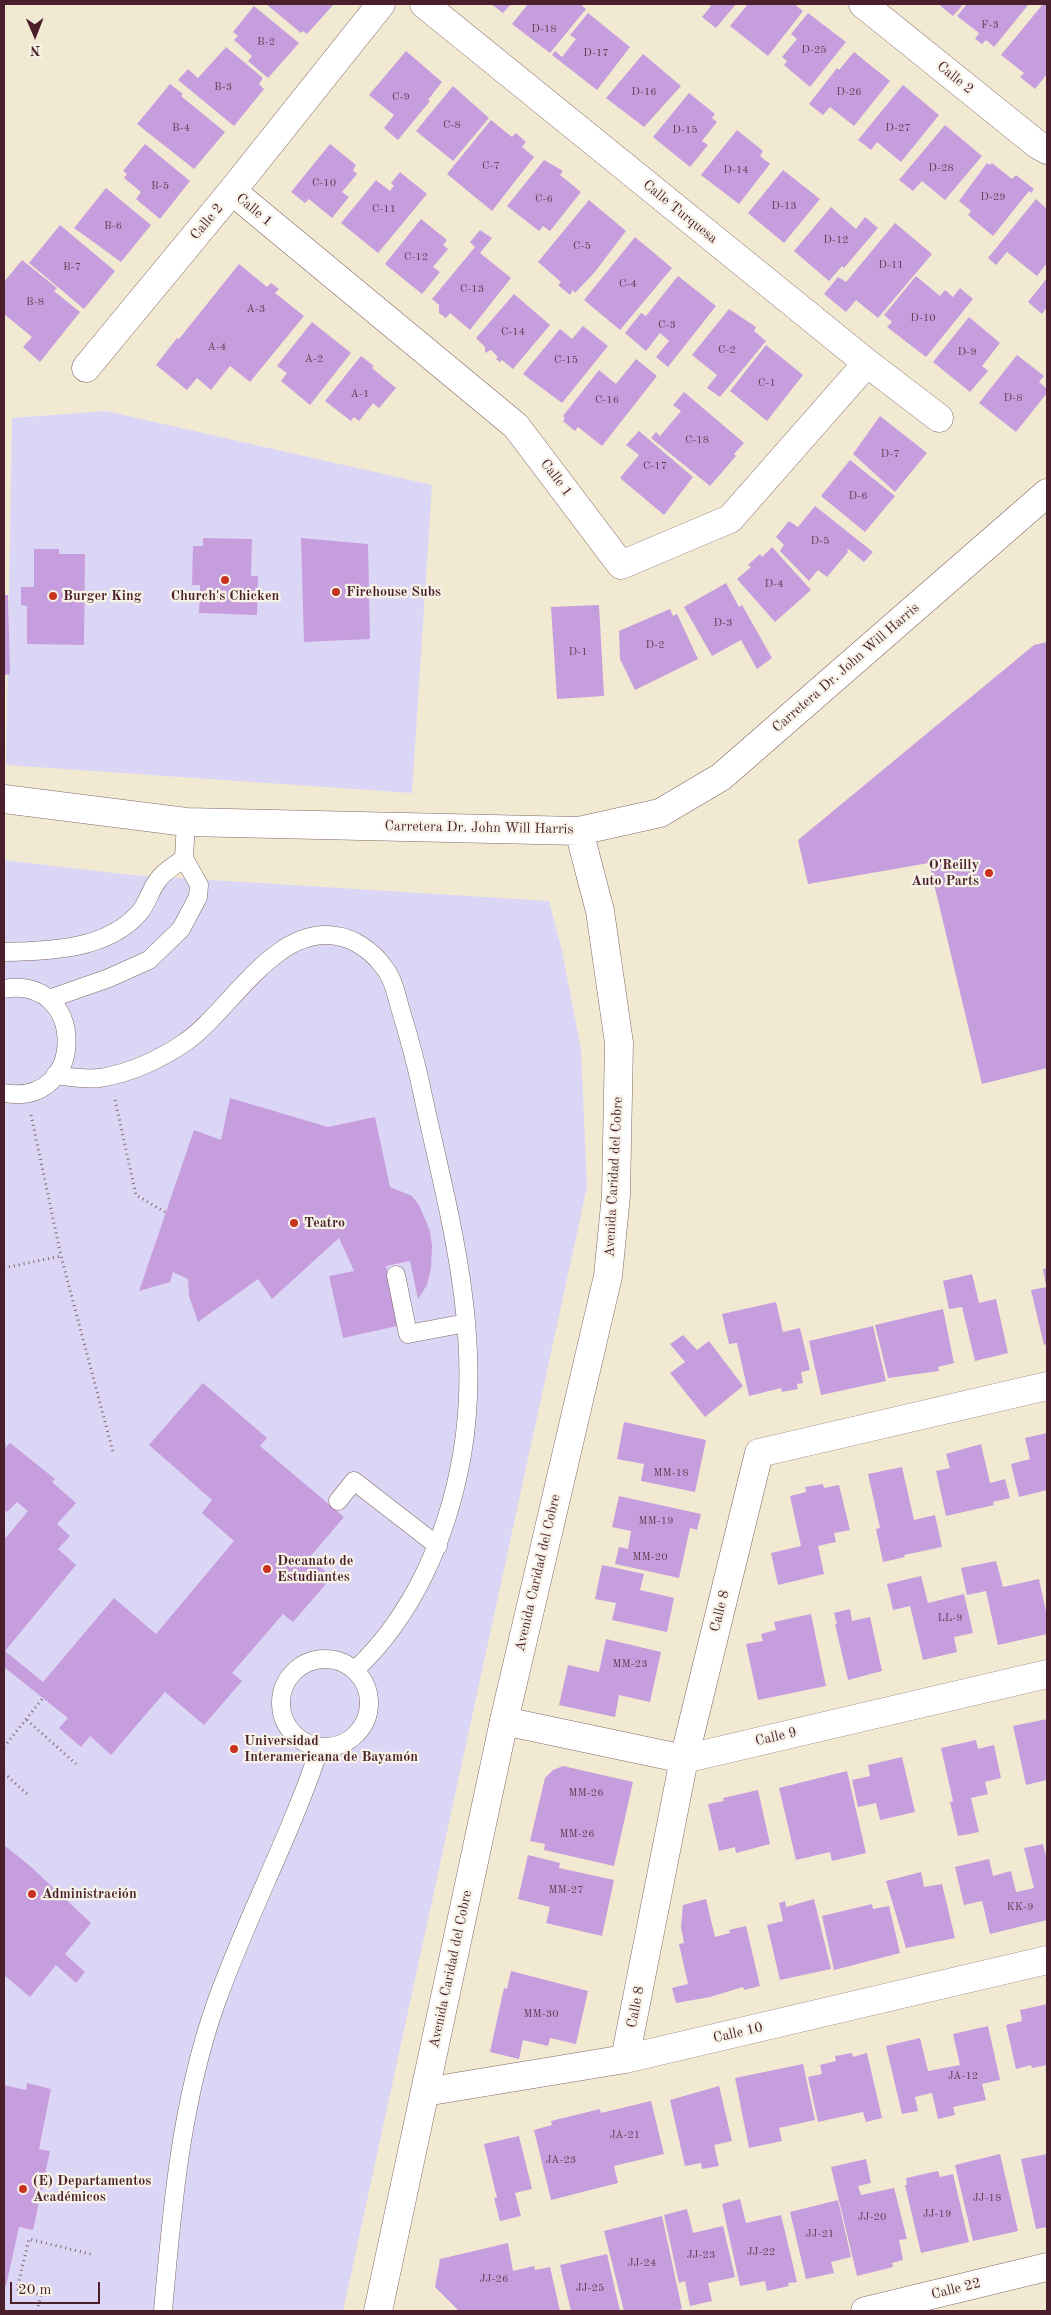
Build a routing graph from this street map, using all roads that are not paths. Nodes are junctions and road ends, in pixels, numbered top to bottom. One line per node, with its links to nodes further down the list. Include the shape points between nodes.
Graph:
1 (382, 4): 5 (street, Calle 2)
2 (424, 4): 6 (street, Calle Turquesa)
3 (863, 4): 4 (street, Calle 2)
4 (1047, 150)
5 (232, 191): 6 (street, Calle 1, via 516,426 621,565 730,519); 7 (street, Calle 2)
6 (867, 363): 8 (street, Calle Turquesa)
7 (86, 368)
8 (938, 418)
9 (1047, 492): 12 (street, Carretera Dr. John Will Harris, via 721,777 660,813)
10 (4, 799): 11 (street, Carretera Dr. John Will Harris)
11 (186, 822): 12 (street, Carretera Dr. John Will Harris); 13 (lane)
12 (579, 830): 26 (street, Avenida Caridad del Cobre, via 600,911 619,1043 614,1213 608,1276)
13 (184, 858): 14 (lane, via 159,878 145,906 123,929 75,946); 16 (lane, via 199,885 198,897 180,929 164,947 150,960 129,970)
14 (4, 952)
15 (4, 988): 16 (lane, via 32,990)
16 (49, 999): 17 (lane, via 61,1014 67,1032 68,1050)
17 (55, 1075): 18 (lane, via 33,1092); 20 (lane, via 98,1078 161,1057 186,1042 283,948 304,938 337,936 353,941 370,952 392,980 415,1058 454,1239)
18 (4, 1093)
19 (396, 1275): 20 (lane, via 408,1334)
20 (466, 1323): 23 (lane, via 470,1378 462,1452 451,1508)
21 (1047, 1386): 28 (street, Calle 8, via 759,1453)
22 (338, 1500): 23 (lane, via 354,1481)
23 (438, 1546): 24 (lane, via 417,1588 377,1649)
24 (355, 1670): 27 (lane, via 364,1680 369,1694 370,1708 366,1721 347,1742); 27 (lane, via 344,1662 316,1659 298,1668 284,1684 281,1712 286,1724 295,1735)
25 (1047, 1674): 28 (street, Calle 9)
26 (504, 1721): 28 (street, Calle 9); 31 (street, Avenida Caridad del Cobre)
27 (320, 1747): 33 (lane, via 307,1788 216,2003 196,2071 182,2138)
28 (684, 1759): 30 (street, Calle 8)
29 (1047, 1960): 30 (street, Calle 10)
30 (625, 2059): 31 (street, Calle 10)
31 (425, 2092): 34 (street, Avenida Caridad del Cobre)
32 (1047, 2267): 35 (street, Calle 22)
33 (163, 2311)
34 (378, 2311)
35 (865, 2311)

